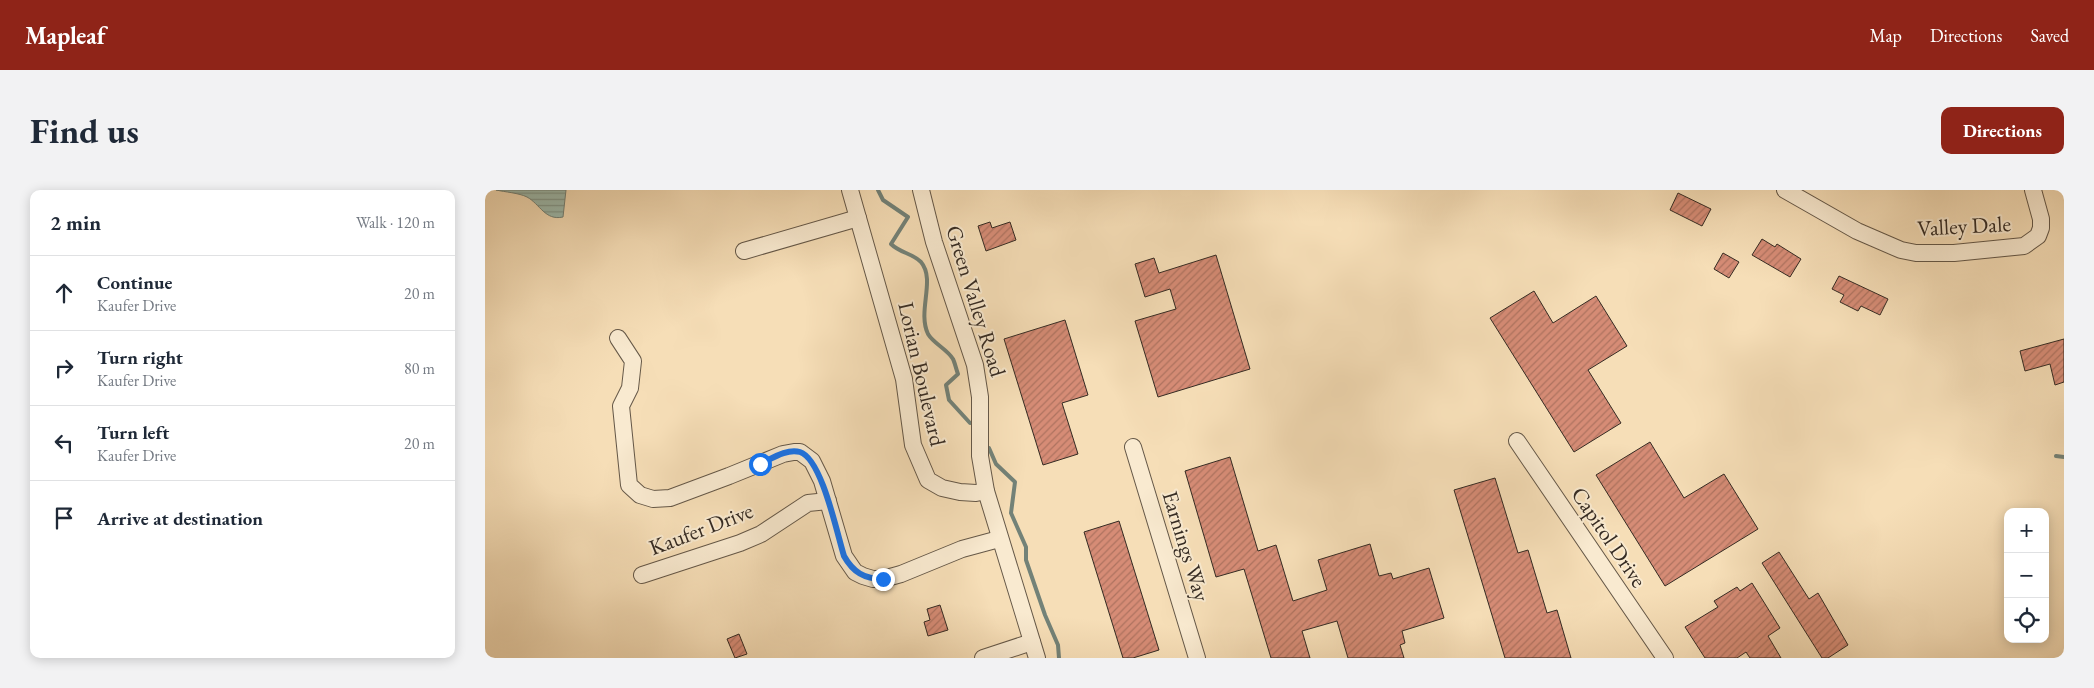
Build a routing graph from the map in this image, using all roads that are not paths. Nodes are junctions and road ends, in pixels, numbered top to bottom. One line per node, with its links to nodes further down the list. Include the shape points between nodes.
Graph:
1 (850, 190): 5 (street, Lorian Boulevard)
2 (921, 190): 10 (street, Green Valley Road, via 934,242 979,381 979,449)
3 (1785, 190): 4 (street, Valley Dale, via 1857,231 1916,253 2024,246 2038,236 2041,228)
4 (2033, 190)
5 (858, 218): 6 (street); 10 (street, Lorian Boulevard, via 904,379 913,445 928,480 951,490)
6 (745, 251)
7 (618, 338): 11 (street, Kaufer Drive, via 633,361 630,388 621,406 629,485 640,495 653,499 670,498 783,454 801,452 812,461)
8 (1517, 441): 18 (street, Capitol Drive)
9 (1133, 447): 17 (street, Earnings Way)
10 (986, 491): 12 (street, Green Valley Road)
11 (828, 501): 12 (street, Kaufer Drive, via 848,564 855,572 873,579 901,574 962,549); 13 (street, Kaufer Drive, via 808,503 761,534 740,543)
12 (999, 539): 14 (street, Green Valley Road)
13 (642, 575)
14 (1032, 642): 15 (street); 16 (street, Green Valley Road)
15 (983, 658)
16 (1037, 658)
17 (1197, 658)
18 (1665, 658)

